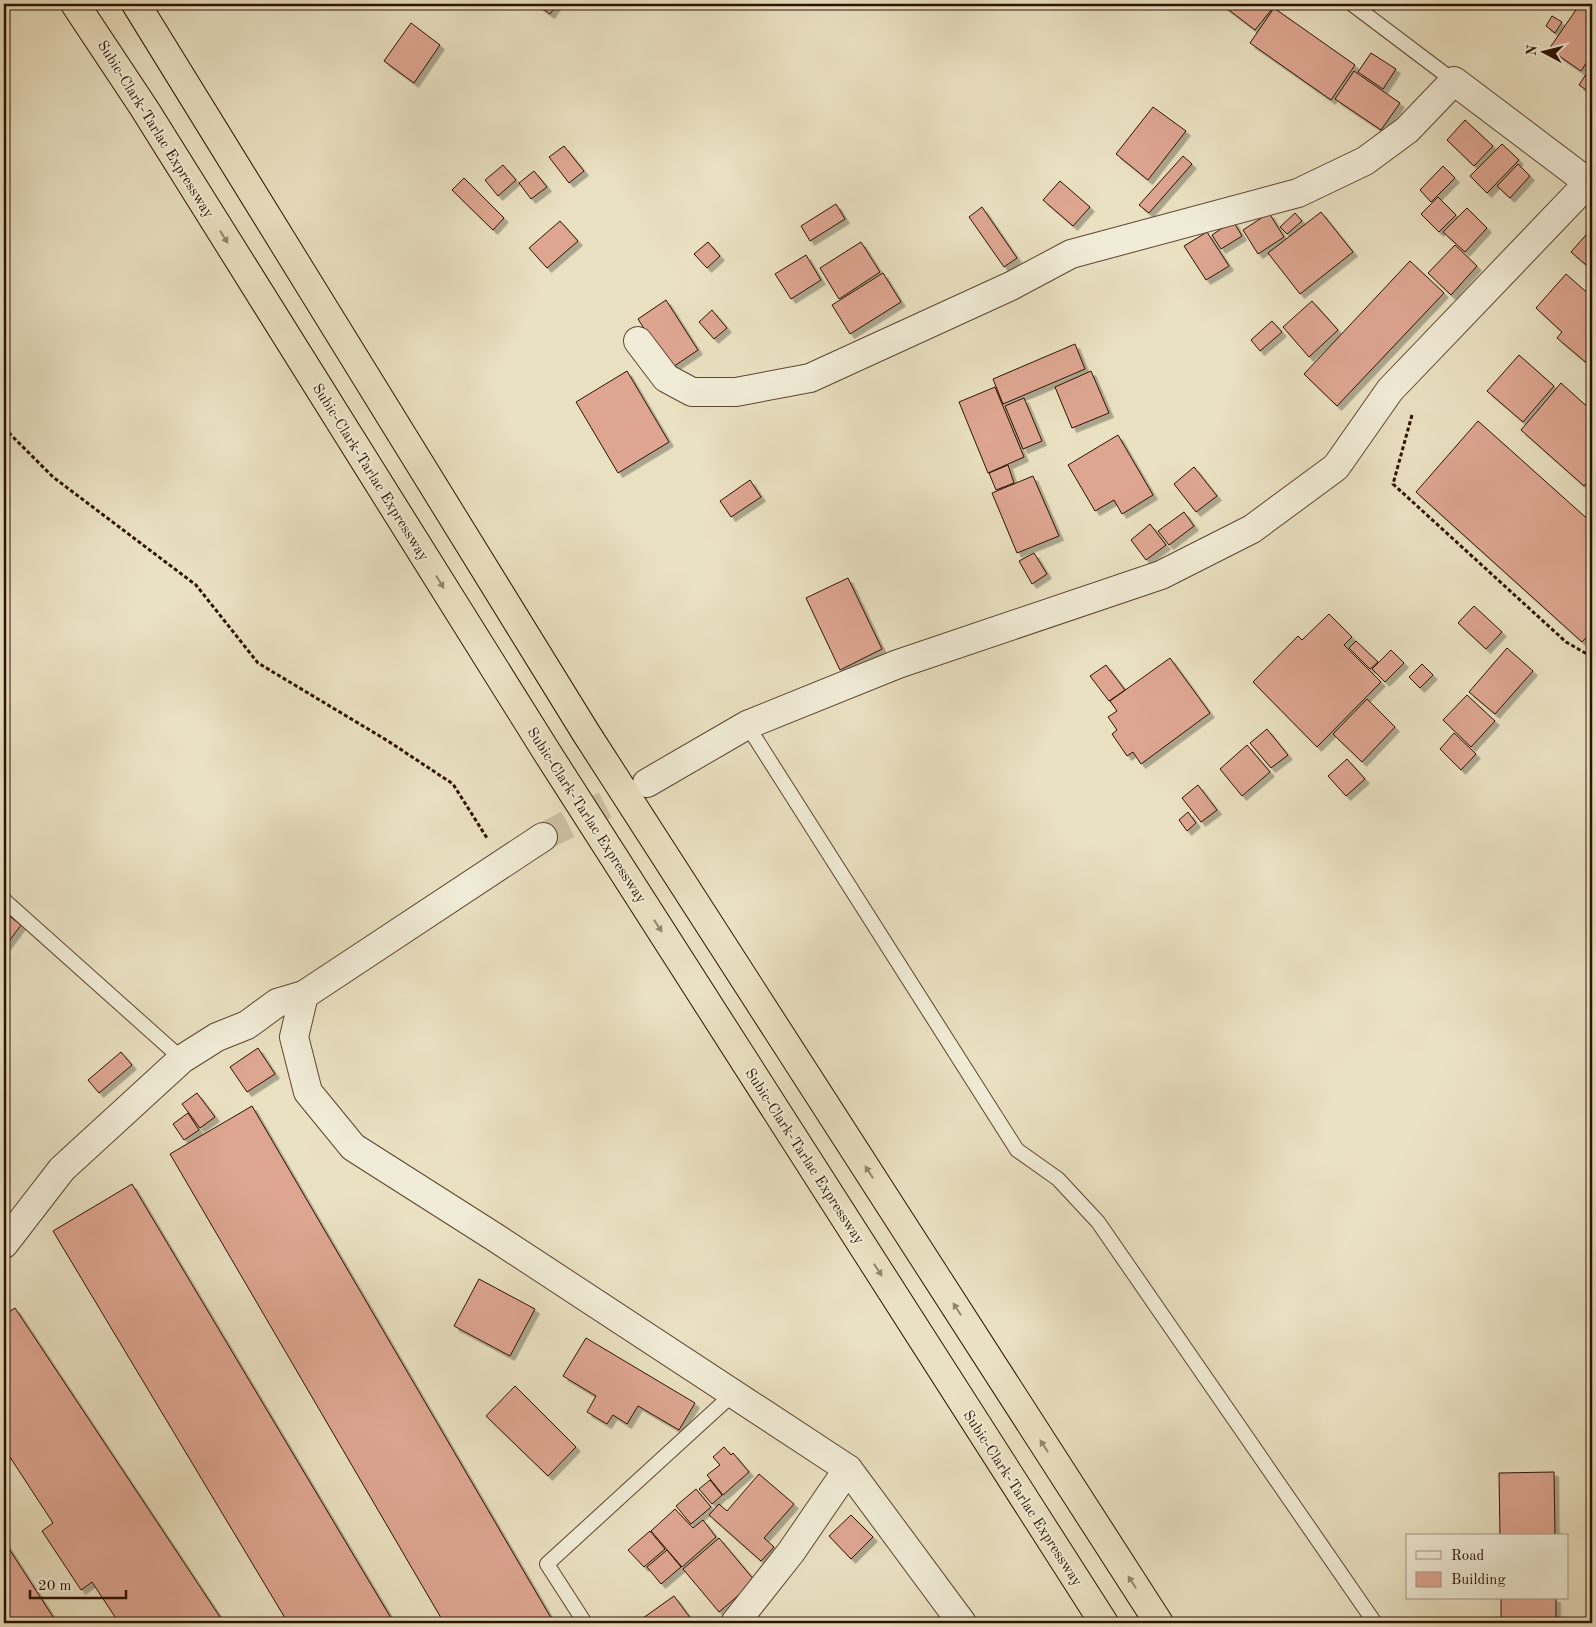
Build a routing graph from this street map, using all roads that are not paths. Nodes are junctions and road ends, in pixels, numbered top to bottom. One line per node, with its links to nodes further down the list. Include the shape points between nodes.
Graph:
1 (76, 4): 19 (highway, Subic-Clark-Tarlac Expressway, one-way to 19, via 548,754)
2 (136, 4): 20 (highway, one-way to 2, via 586,733)
3 (1352, 4): 4 (lane)
4 (1454, 81): 5 (street); 6 (street, via 1408,130 1365,161 1298,193 1071,254 1011,286 810,378 736,392 692,392 666,378)
5 (1591, 181): 7 (street, via 1390,390 1336,467 1252,528 1161,575 898,664)
6 (638, 341)
7 (748, 725): 8 (street); 21 (lane, via 1017,1150 1058,1178 1098,1222)
8 (647, 783)
9 (543, 837): 11 (street)
10 (4, 900): 12 (lane)
11 (304, 994): 12 (street, via 276,1003 247,1025 218,1037); 14 (street, via 294,1037 308,1092 354,1148)
12 (182, 1059): 13 (street, via 62,1169)
13 (4, 1244)
14 (734, 1394): 15 (street); 16 (lane, via 547,1564)
15 (848, 1469): 17 (street, via 791,1552); 18 (street)
16 (585, 1623)
17 (735, 1623)
18 (962, 1623)
19 (1104, 1623)
20 (1159, 1623)
21 (1375, 1623)

